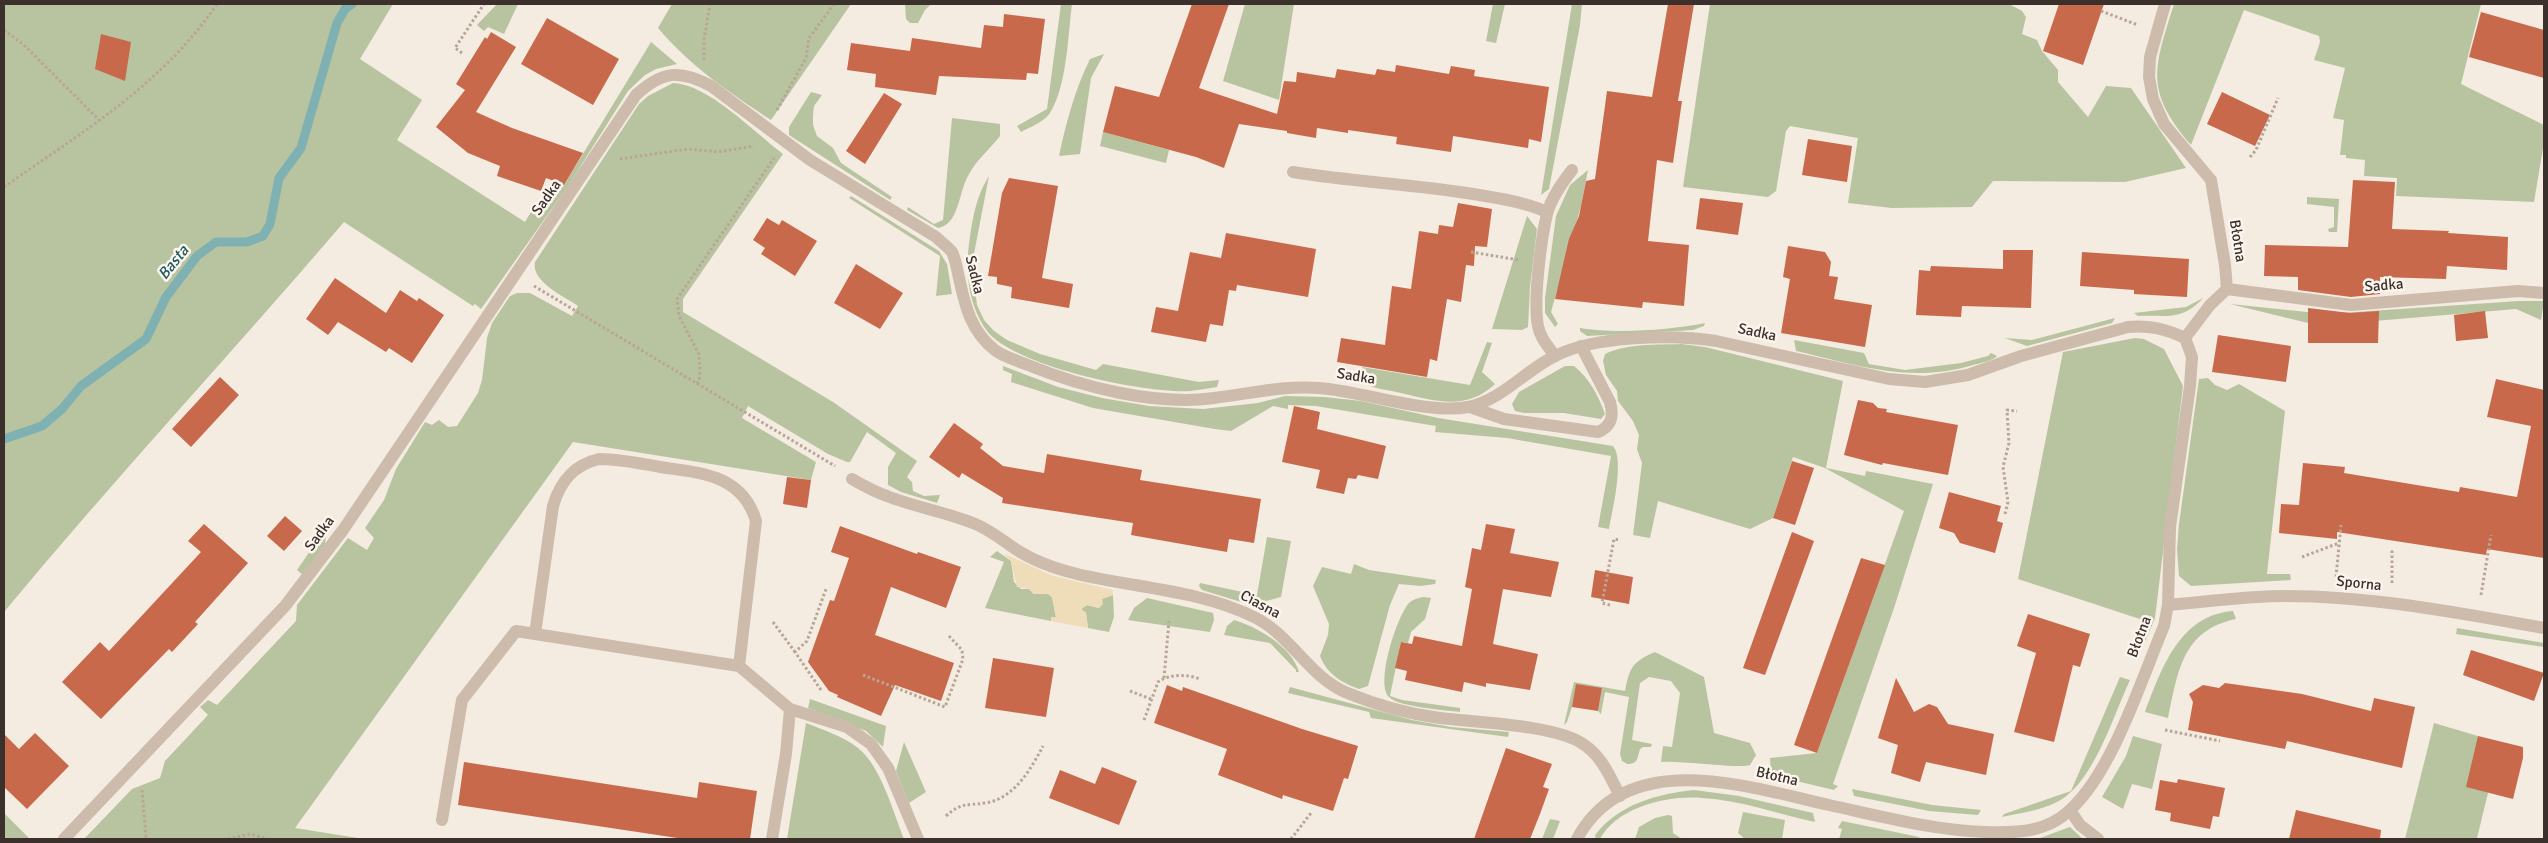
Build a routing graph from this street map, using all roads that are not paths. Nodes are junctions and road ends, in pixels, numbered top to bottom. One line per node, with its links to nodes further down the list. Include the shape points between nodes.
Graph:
1 (2165, 4): 5 (street, Błotna, via 2150,57 2153,99 2164,124 2211,180)
2 (1572, 170): 4 (street, via 1561,183)
3 (1293, 172): 4 (street, via 1445,189 1530,204)
4 (1547, 212): 9 (street, via 1538,287 1538,325)
5 (2227, 289): 6 (street, Sadka, via 2351,305 2518,291); 7 (street)
6 (2544, 293)
7 (2185, 338): 8 (street, Sadka, via 2165,328 2128,327 2021,356 1968,375 1925,382 1889,379 1693,337 1658,336); 12 (street, Błotna, via 2192,357 2170,527)
8 (1581, 346): 9 (street, Sadka); 10 (street, via 1610,402 1612,412 1606,429 1598,432 1504,419)
9 (1555, 356): 10 (street, Sadka, via 1495,395)
10 (1470, 407): 20 (street, Sadka, via 1424,406 1313,387 1282,387 1213,398 1176,399 1114,391 1047,373 997,352 981,338 965,308 951,251 936,237 784,142 711,86 693,76 676,74 648,84 636,95 308,578)
11 (852, 479): 17 (street, Ciasna, via 886,496 974,523 1018,551 1076,574 1190,596 1257,618 1277,632 1330,683 1364,699 1414,713 1526,728 1582,742 1596,754)
12 (2168, 605): 13 (street, Sporna, via 2284,596 2326,597 2401,605); 18 (street, Błotna, via 2164,626 2107,757 2092,784)
13 (2544, 628)
14 (535, 634): 15 (street); 15 (street, via 553,506 569,474 599,459 685,470 718,478 738,490 747,499 756,521); 19 (street, via 516,631 462,700)
15 (739, 666): 16 (street)
16 (790, 709): 21 (street); 22 (street, via 847,727 872,744 888,768)
17 (1620, 796): 18 (street, Błotna, via 1655,784 1702,780 1749,787 1916,825 1968,832 2028,831 2045,826); 23 (street, Błotna, via 1592,815)
18 (2070, 810): 24 (street, via 2080,825)
19 (442, 820)
20 (64, 839)
21 (772, 839)
22 (918, 839)
23 (1577, 839)
24 (2098, 839)

